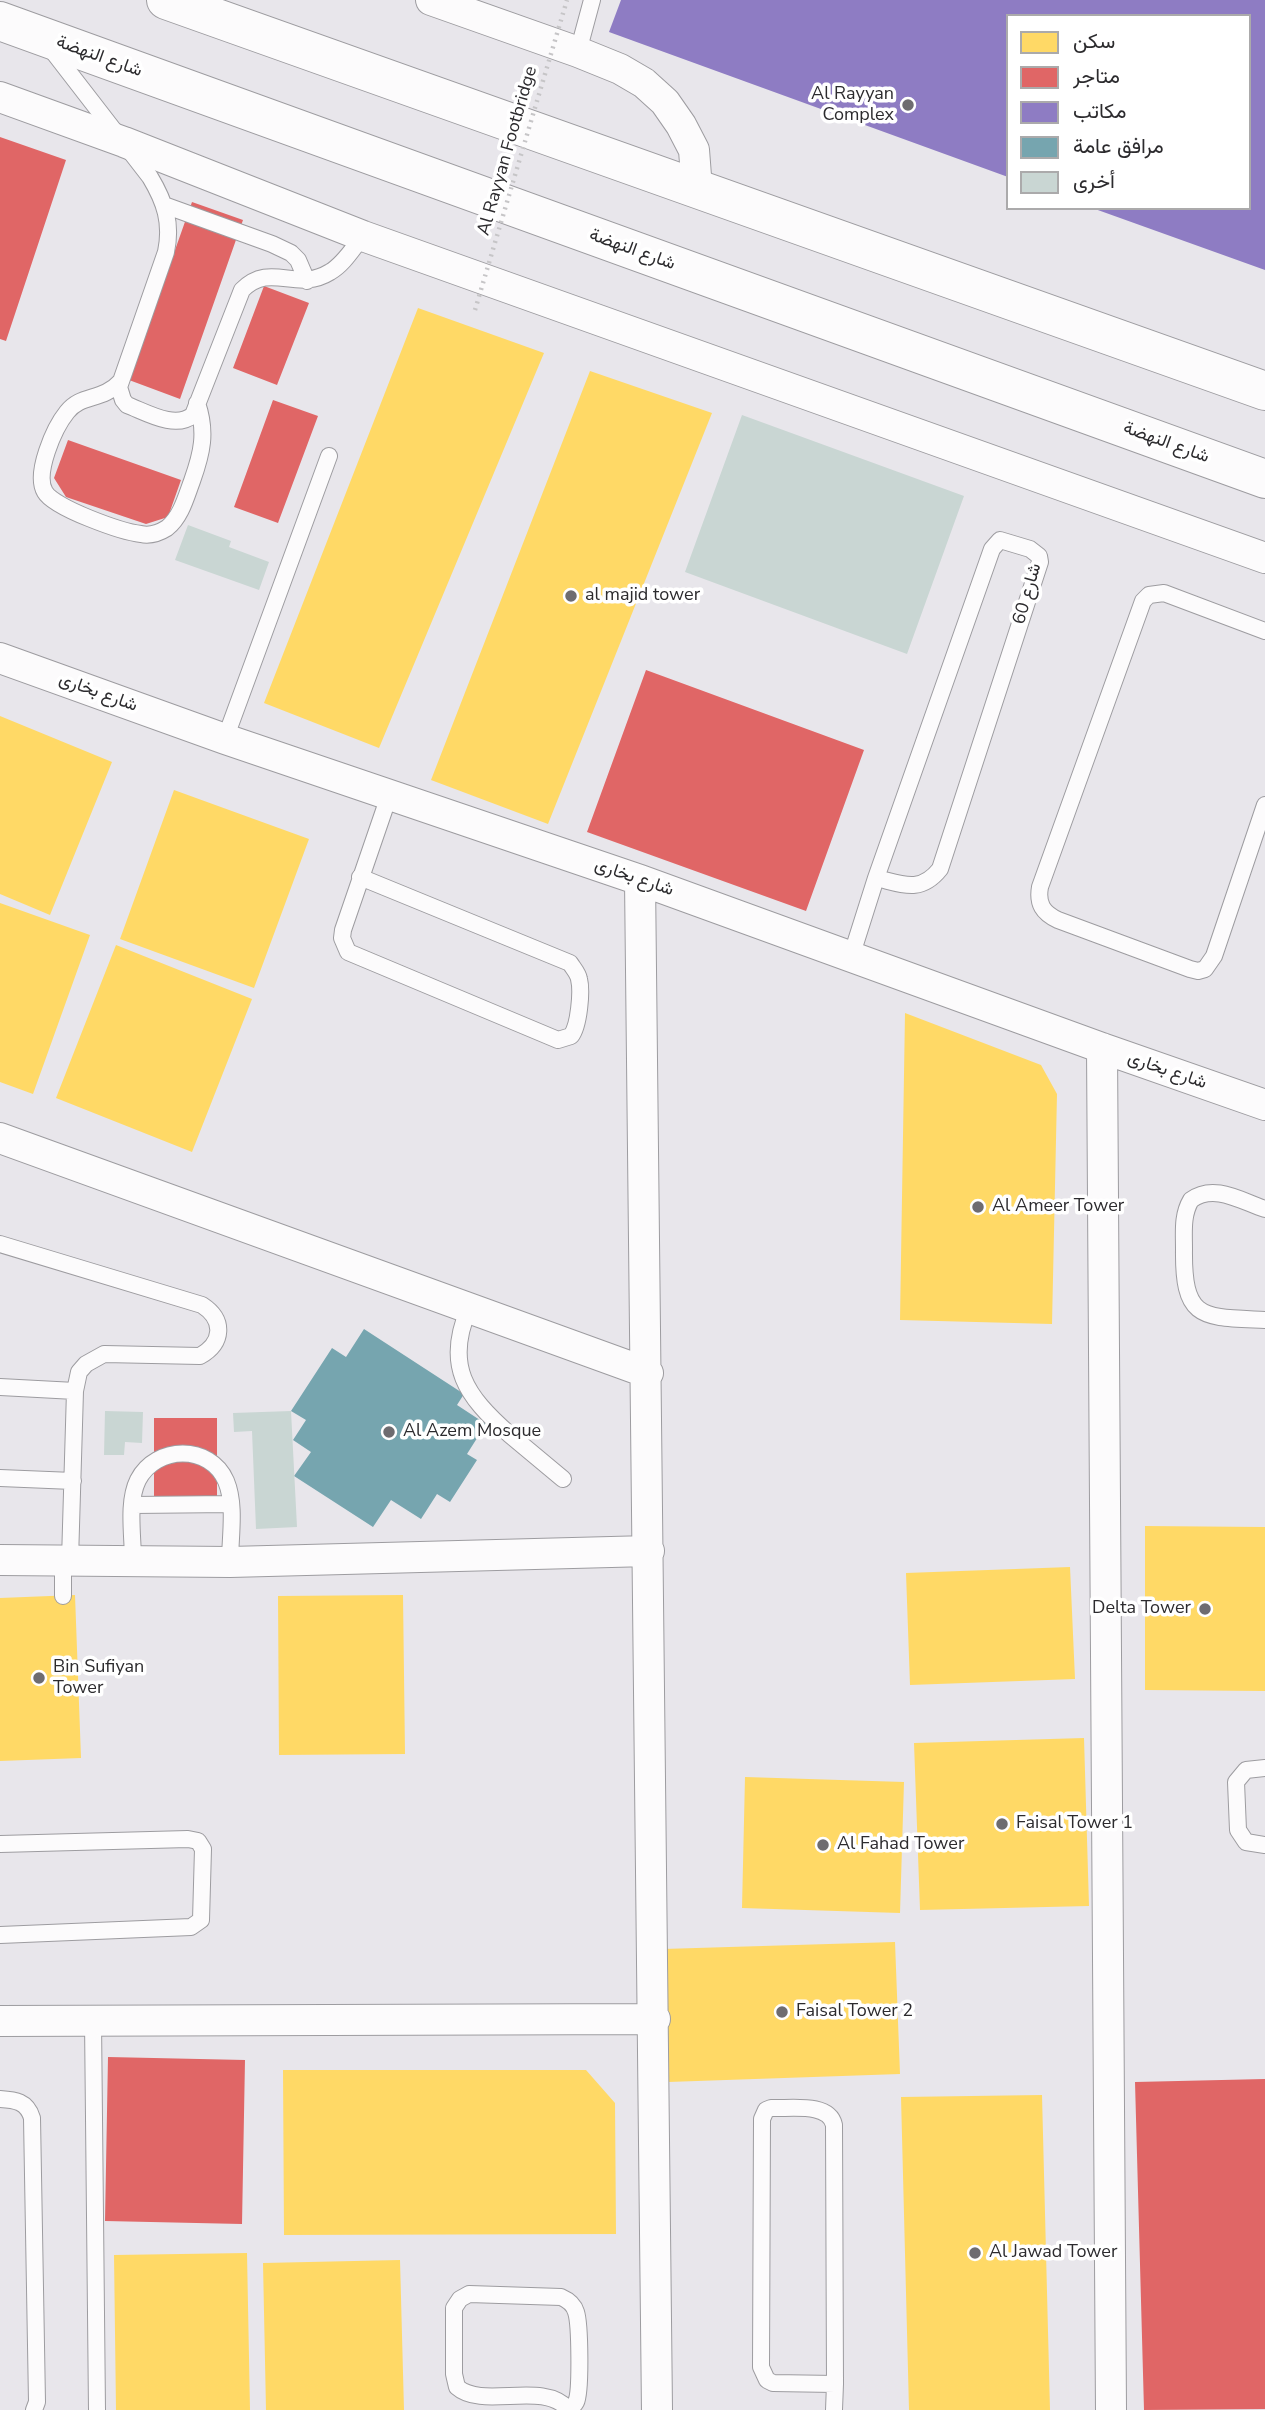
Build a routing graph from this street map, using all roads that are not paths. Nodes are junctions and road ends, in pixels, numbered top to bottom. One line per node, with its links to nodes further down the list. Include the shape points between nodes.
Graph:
1 (166, 0): 10 (main road)
2 (431, 0): 4 (street)
3 (592, 0): 7 (lane)
4 (466, 6): 7 (street)
5 (0, 21): 6 (main road, شارع النهضة)
6 (40, 36): 9 (lane); 18 (main road, شارع النهضة)
7 (578, 52): 10 (street, via 620,69 665,102 694,150)
8 (0, 97): 9 (street)
9 (124, 142): 11 (lane); 12 (street)
10 (697, 189): 15 (main road)
11 (164, 205): 13 (lane, via 291,253); 14 (lane, via 169,228 166,252)
12 (363, 236): 13 (lane, via 331,272); 19 (street)
13 (307, 281): 16 (lane, via 266,276 242,290)
14 (121, 381): 16 (lane, via 120,394 127,405 174,422 187,420); 16 (lane, via 110,392 80,401 68,411 58,425 40,480 54,503 140,534 166,528 182,508 202,453 204,433)
15 (1265, 391)
16 (197, 403)
17 (329, 456): 22 (lane)
18 (1265, 479)
19 (1265, 558)
20 (1265, 631): 24 (lane, via 1164,593 1143,601 1040,887 1041,908 1048,916 1134,949 1190,969 1205,969 1214,956)
21 (0, 658): 22 (street, شارع بخارى)
22 (225, 739): 23 (street, شارع بخارى)
23 (389, 796): 25 (lane); 27 (street, شارع بخارى)
24 (1265, 805)
25 (360, 877): 25 (lane, via 342,938 348,952 558,1040 571,1036 577,1024 579,978 570,963)
26 (876, 878): 26 (lane, شارع 60, via 992,549 1000,540 1030,549 1039,556 1039,567 940,869 919,885); 28 (lane, شارع 60)
27 (640, 880): 28 (street, شارع بخارى); 36 (street)
28 (851, 957): 29 (street, شارع بخارى)
29 (1101, 1048): 30 (street, شارع بخارى); 64 (street)
30 (1265, 1105)
31 (0, 1138): 34 (street)
32 (1265, 1209): 35 (lane, via 1216,1192 1191,1200 1184,1218 1183,1274 1192,1303 1204,1313)
33 (0, 1244): 38 (lane, via 202,1306 217,1321 216,1342 200,1356 104,1354 79,1372)
34 (469, 1308): 36 (street); 40 (lane, via 457,1343 458,1363 472,1398)
35 (1265, 1320)
36 (648, 1373): 44 (street)
37 (0, 1387): 38 (lane)
38 (75, 1391): 41 (lane)
39 (0, 1478): 41 (lane)
40 (563, 1479)
41 (73, 1481): 46 (lane)
42 (230, 1504): 43 (lane); 43 (lane, via 225,1478 216,1467 186,1453 164,1456 145,1470); 48 (lane)
43 (133, 1505): 47 (lane)
44 (649, 1551): 48 (street); 54 (street)
45 (0, 1560): 46 (street)
46 (67, 1560): 47 (street); 49 (lane)
47 (132, 1560): 48 (street)
48 (230, 1562)
49 (63, 1595)
50 (1265, 1768): 52 (lane, via 1246,1770 1236,1787 1238,1830 1247,1842)
51 (0, 1844): 53 (lane, via 188,1839 198,1841 203,1849 201,1920 191,1927)
52 (1265, 1845)
53 (0, 1936)
54 (654, 2019): 56 (street); 62 (street)
55 (0, 2021): 56 (street)
56 (93, 2021): 60 (lane)
57 (0, 2099): 59 (lane, via 16,2100 32,2118)
58 (835, 2384): 58 (lane, via 833,2119 823,2110 771,2108 762,2119 761,2367 773,2384); 63 (lane)
59 (34, 2410)
60 (97, 2410)
61 (568, 2410): 61 (lane, via 576,2402 579,2388 573,2305 554,2297 469,2294 460,2299 454,2313 457,2387 468,2395 550,2398)
62 (657, 2410)
63 (834, 2410)
64 (1111, 2410)

